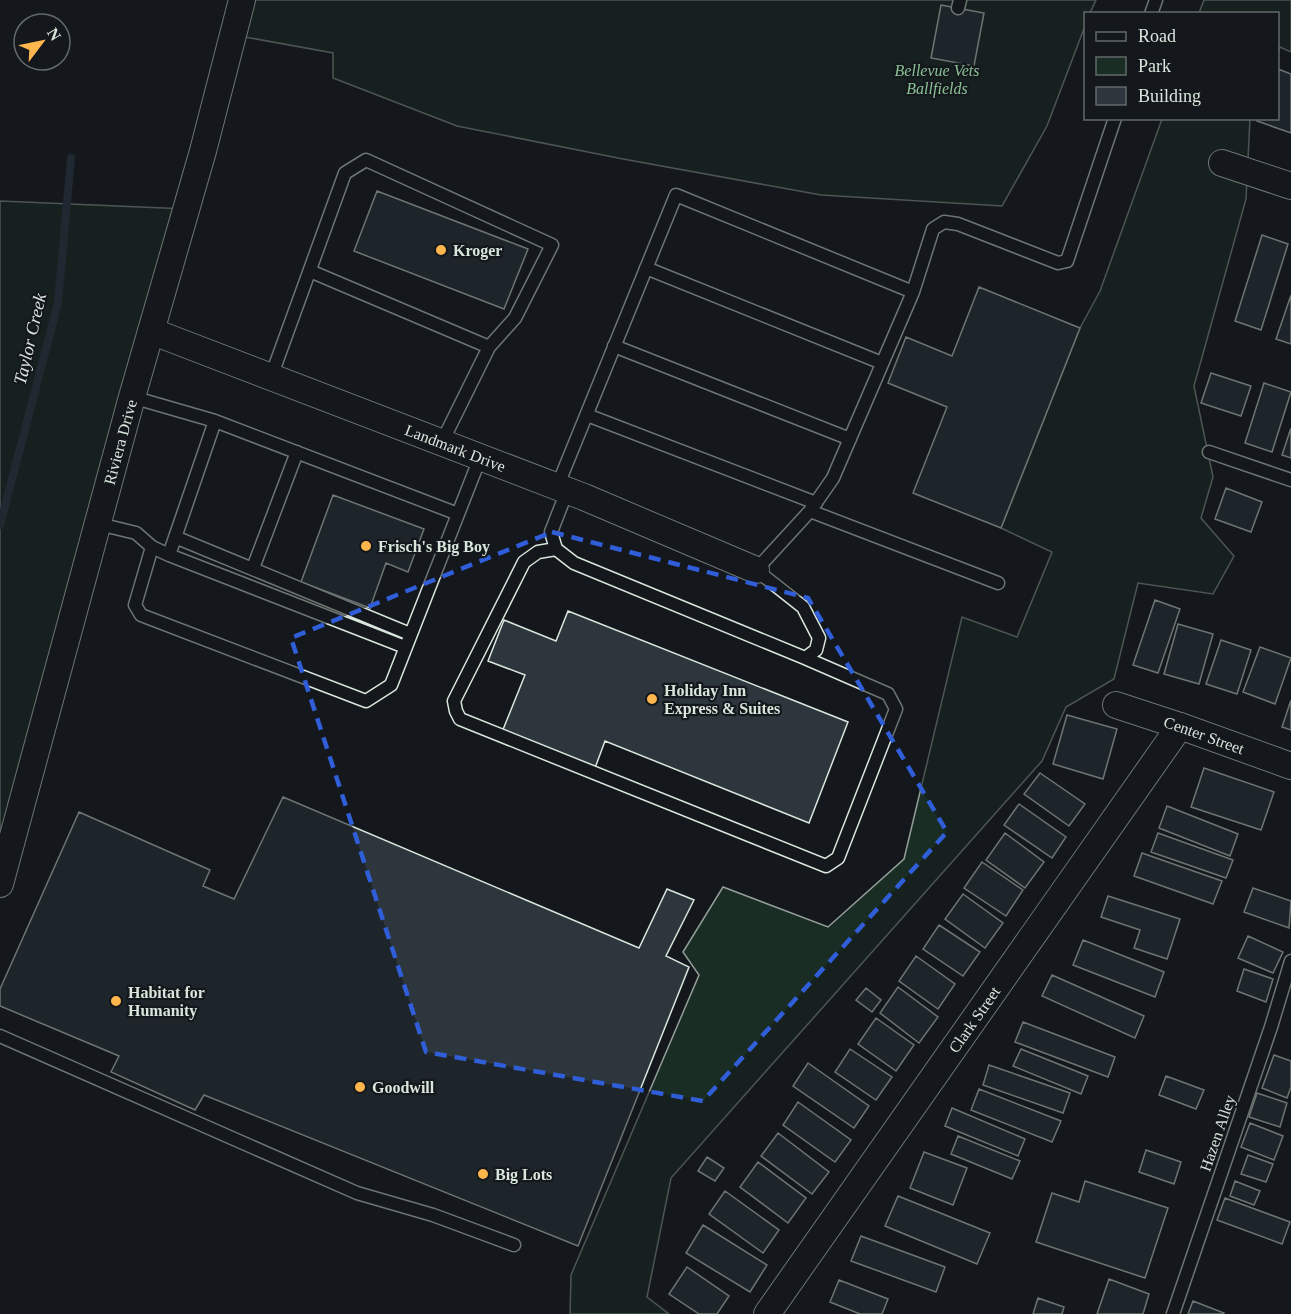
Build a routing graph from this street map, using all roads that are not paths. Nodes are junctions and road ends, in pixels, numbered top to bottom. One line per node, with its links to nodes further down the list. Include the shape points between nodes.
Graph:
1 (242, 0): 8 (street, Riviera Drive)
2 (1114, 120): 7 (lane, via 1066,261 1058,263 944,222 933,229)
3 (1222, 164): 4 (street)
4 (1291, 186)
5 (646, 268): 7 (lane, via 676,195); 9 (lane); 11 (lane)
6 (310, 271): 10 (lane); 10 (lane, via 345,173 366,160 552,245 515,318); 12 (lane)
7 (912, 292): 11 (lane)
8 (151, 331): 12 (street, Landmark Drive); 13 (street, Riviera Drive)
9 (614, 346): 14 (lane); 16 (lane)
10 (489, 347): 17 (lane)
11 (882, 363): 16 (lane)
12 (272, 376): 17 (street, Landmark Drive)
13 (132, 397): 15 (lane); 25 (street, Riviera Drive)
14 (587, 415): 22 (lane); 23 (lane)
15 (215, 421): 18 (lane); 26 (lane)
16 (850, 439): 23 (lane, via 833,478)
17 (441, 444): 20 (street, Landmark Drive)
18 (297, 452): 24 (lane); 30 (lane)
19 (1209, 452): 21 (lane)
20 (480, 458): 22 (street, Landmark Drive); 24 (lane)
21 (1291, 480)
22 (562, 489): 28 (lane, via 551,532); 31 (street, Landmark Drive)
23 (813, 507): 31 (lane); 32 (lane)
24 (458, 514): 33 (lane)
25 (99, 524): 27 (lane, via 136,533); 39 (street, Riviera Drive)
26 (175, 537): 29 (lane); 30 (lane)
27 (152, 547): 29 (lane); 34 (lane, via 135,605 141,615 366,701 391,685)
28 (556, 549): 35 (lane, via 574,563); 35 (lane, via 538,552 524,562 454,701 460,719 826,866 838,858 896,709 888,694)
29 (169, 555): 34 (lane)
30 (253, 568): 33 (lane)
31 (756, 570): 35 (lane, via 803,607 819,638 816,650)
32 (998, 584)
33 (410, 634): 34 (lane)
34 (405, 647)
35 (805, 658)
36 (1116, 705): 37 (street, Center Street)
37 (1180, 726): 38 (street, Center Street); 43 (street, Clark Street)
38 (1291, 766)
39 (0, 884)
40 (1291, 961): 44 (lane, Hazen Alley)
41 (0, 1036): 42 (lane, via 357,1193 433,1215)
42 (514, 1245)
43 (767, 1314)
44 (1173, 1314)

